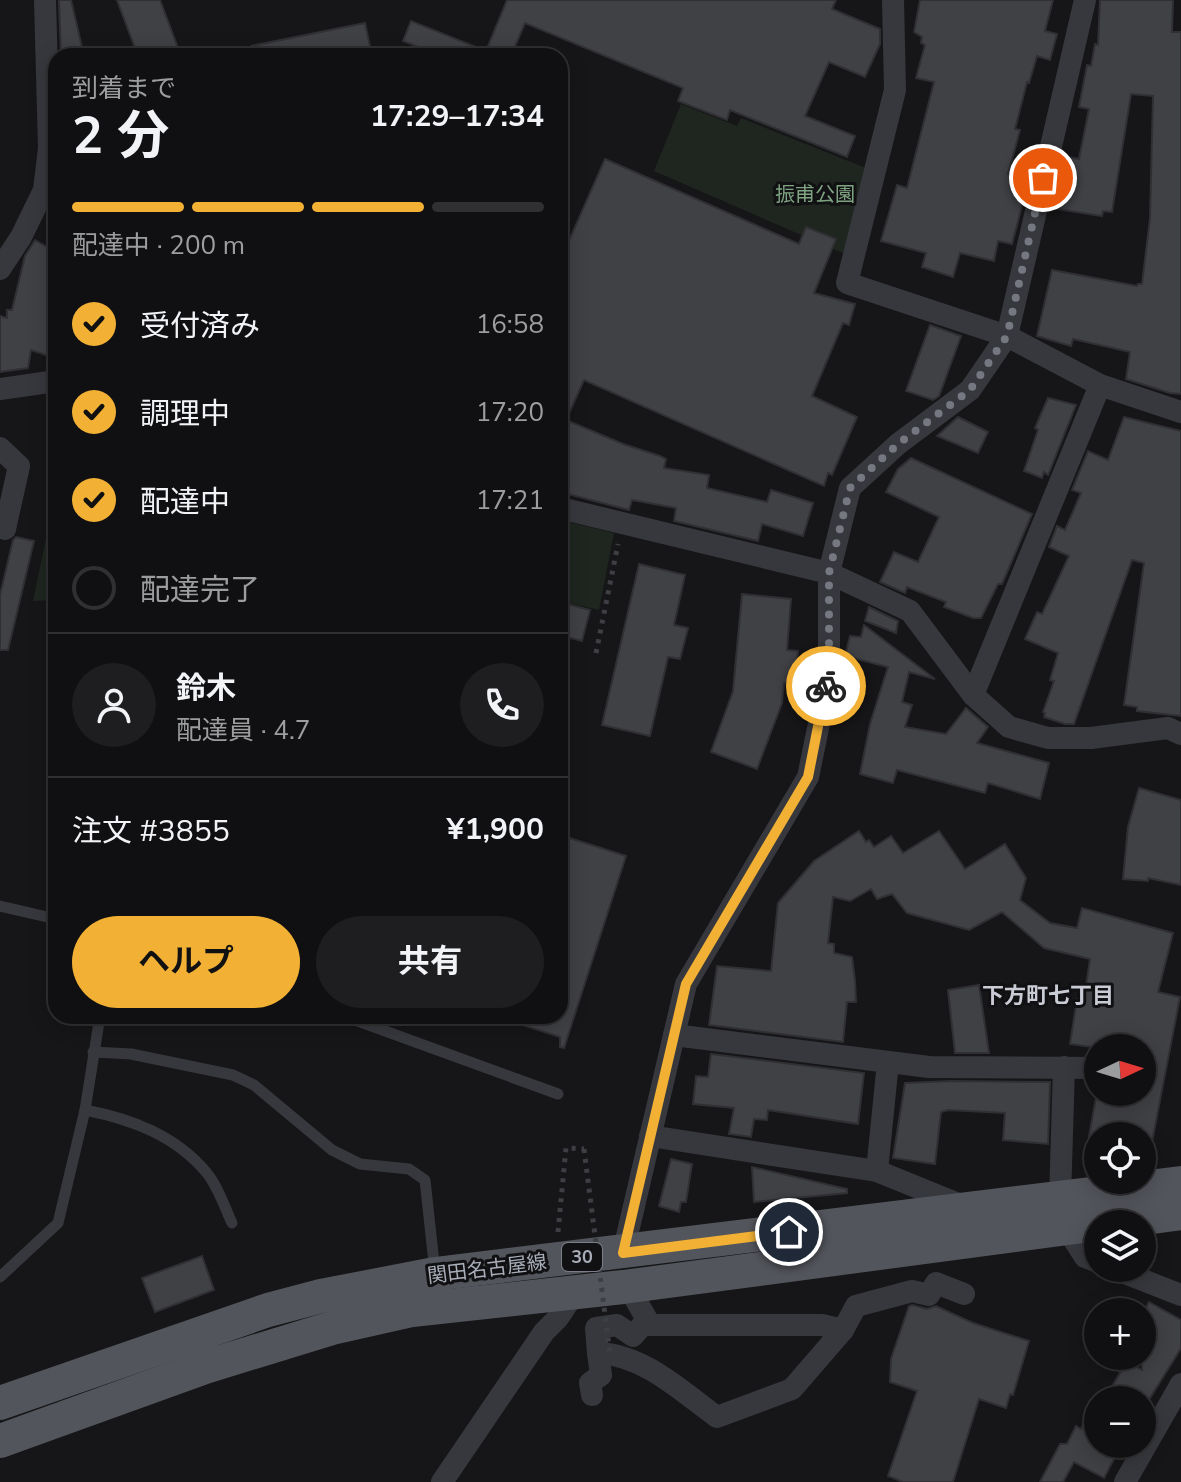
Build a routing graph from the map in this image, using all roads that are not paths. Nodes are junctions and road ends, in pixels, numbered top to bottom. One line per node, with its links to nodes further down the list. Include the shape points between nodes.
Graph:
1 (45, 0): 4 (street)
2 (893, 0): 7 (street, via 895,90 847,283)
3 (1085, 0): 7 (street)
4 (48, 111)
5 (48, 156): 6 (street, via 44,190)
6 (0, 269)
7 (1007, 336): 9 (street); 15 (street, via 970,390 850,488)
8 (48, 382): 10 (street)
9 (1100, 385): 11 (street); 16 (street)
10 (0, 389)
11 (1181, 412)
12 (0, 448): 14 (street, via 19,466)
13 (568, 510): 15 (street)
14 (5, 529)
15 (829, 573): 16 (street, via 910,611); 22 (street, via 829,675 808,777 686,984)
16 (973, 695): 17 (street, via 1009,727 1048,738 1168,728)
17 (1181, 734)
18 (0, 906): 19 (lane)
19 (48, 917)
20 (98, 1024): 23 (lane)
21 (366, 1024): 27 (lane)
22 (674, 1035): 24 (street); 29 (street)
23 (93, 1052): 28 (lane); 38 (lane, via 131,1054 233,1075 254,1085 332,1150 360,1164 409,1169 425,1180)
24 (888, 1062): 25 (street); 30 (street)
25 (1064, 1067): 26 (street); 34 (street)
26 (1084, 1068)
27 (558, 1094)
28 (85, 1110): 35 (lane, via 145,1127 178,1144 208,1174); 39 (lane, via 58,1223)
29 (650, 1136): 30 (street); 37 (street)
30 (877, 1171): 32 (street)
31 (1181, 1183): 34 (main road, 関田名古屋線 / 30)
32 (971, 1209): 34 (main road, 関田名古屋線 / 30); 37 (main road, 関田名古屋線 / 30)
33 (1181, 1213): 34 (main road, 関田名古屋線 / 30)
34 (1081, 1219): 36 (street); 41 (main road, 関田名古屋線 / 30)
35 (232, 1223)
36 (1084, 1248)
37 (623, 1253): 38 (main road, 関田名古屋線 / 30)
38 (435, 1274): 50 (main road, 関田名古屋線 / 30, via 268,1310)
39 (0, 1277)
40 (1148, 1282): 44 (street)
41 (628, 1286): 42 (main road, 関田名古屋線 / 30); 45 (street)
42 (576, 1291): 51 (main road, 関田名古屋線 / 30, via 412,1310 332,1328 205,1367); 52 (street)
43 (964, 1294): 46 (street, via 936,1283 929,1295 912,1291 856,1306)
44 (1181, 1295)
45 (647, 1320): 46 (street, via 650,1325 822,1325); 47 (street, via 633,1336 617,1325 596,1328)
46 (843, 1330): 47 (street, via 792,1389 717,1417 654,1370)
47 (604, 1354): 49 (street, via 601,1375 590,1383)
48 (1181, 1384): 53 (street)
49 (592, 1395)
50 (0, 1403)
51 (0, 1441)
52 (442, 1482)
53 (1125, 1482)

